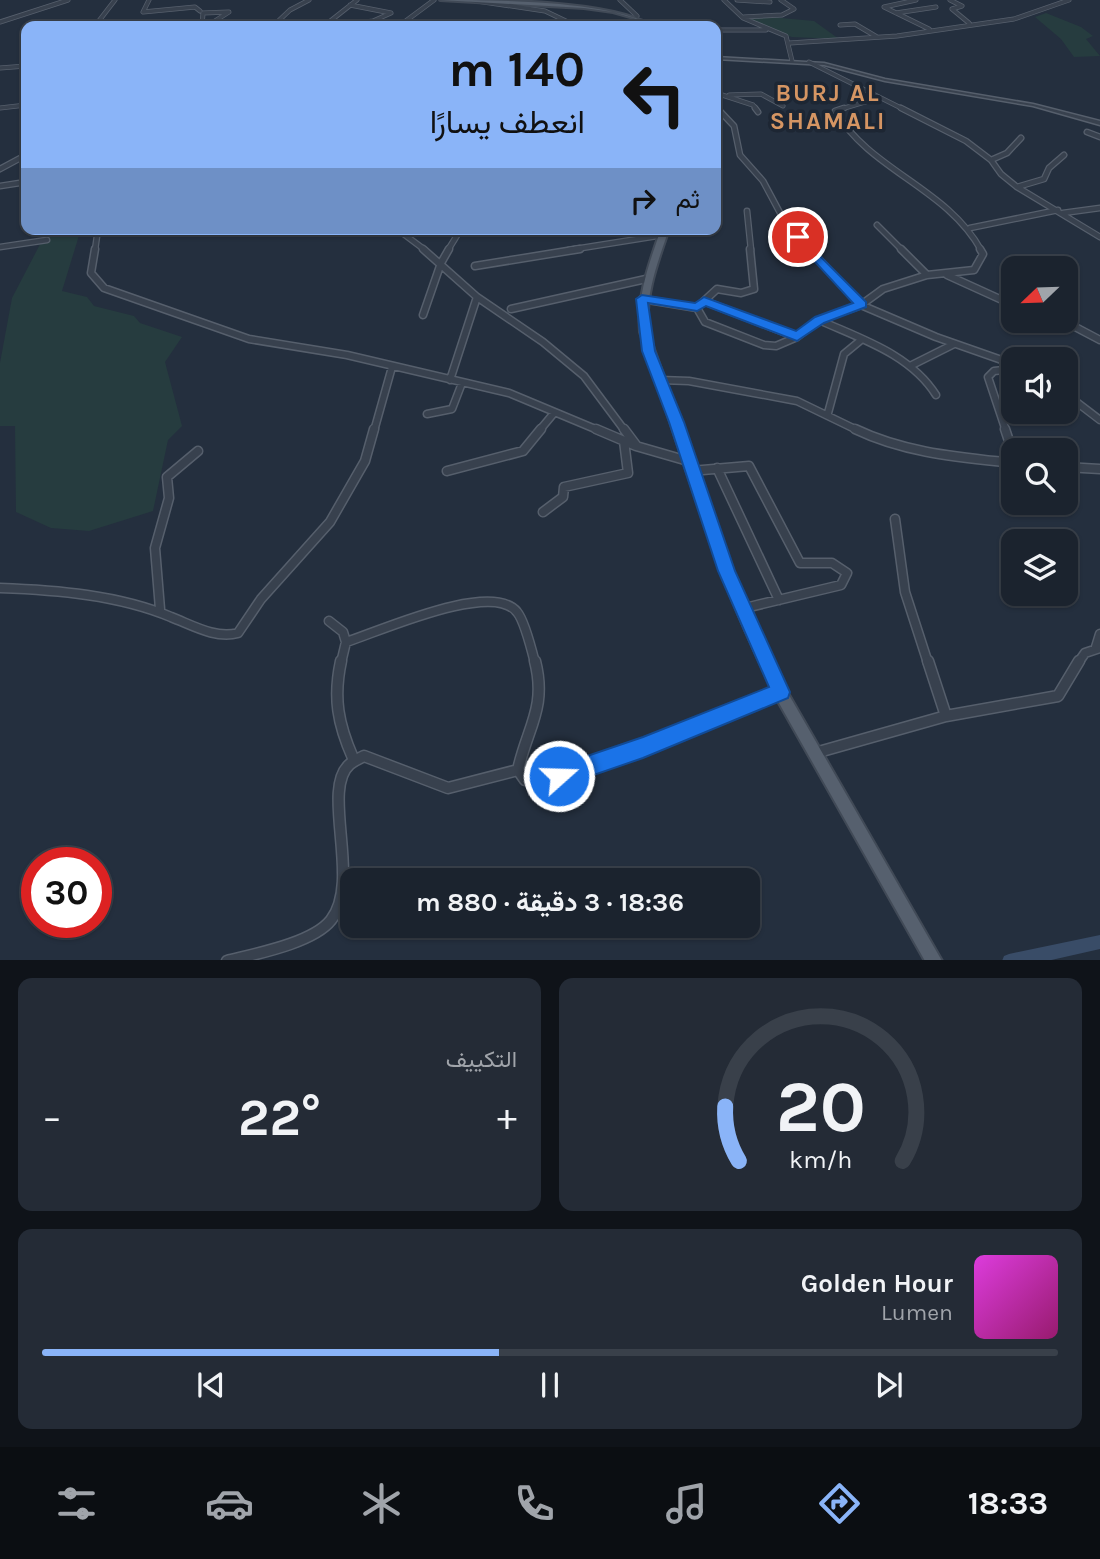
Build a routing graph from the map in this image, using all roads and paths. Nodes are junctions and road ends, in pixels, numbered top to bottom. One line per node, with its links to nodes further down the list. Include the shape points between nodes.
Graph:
1 (68, 0): 32 (street)
2 (115, 0): 23 (street)
3 (149, 0): 19 (street, via 143,12 195,7)
4 (309, 0): 26 (street)
5 (357, 0): 17 (street)
6 (434, 0): 29 (street)
7 (442, 0): 8 (main road)
8 (470, 0): 21 (main road, via 570,4); 30 (street, via 542,8)
9 (620, 0): 21 (street)
10 (724, 0): 22 (street)
11 (737, 0): 16 (street)
12 (781, 0): 22 (street, via 794,9 782,15)
13 (915, 0): 20 (street, via 884,6)
14 (950, 0): 33 (street, via 962,5 951,9)
15 (1069, 0): 33 (street, via 1014,19)
16 (770, 2)
17 (350, 5): 27 (street); 28 (street, via 391,13)
18 (936, 7): 20 (street)
19 (200, 11)
20 (895, 13): 35 (street)
21 (637, 16): 31 (main road)
22 (743, 18): 37 (street)
23 (99, 21)
24 (204, 21): 25 (street, via 203,13 229,11)
25 (213, 21)
26 (278, 21)
27 (330, 21)
28 (375, 21)
29 (406, 21)
30 (567, 21)
31 (644, 21)
32 (0, 22)
33 (969, 23): 35 (street)
34 (840, 25): 38 (street, via 855,24)
35 (930, 29): 38 (street)
36 (721, 30): 37 (street)
37 (767, 30): 39 (street, via 786,36)
38 (877, 38): 39 (street)
39 (790, 43): 41 (street)
40 (721, 60): 41 (street)
41 (792, 61): 42 (street)
42 (809, 62): 47 (street); 53 (street, via 1033,105)
43 (21, 66): 44 (street)
44 (0, 68)
45 (721, 94): 46 (street)
46 (729, 95): 49 (street, via 754,93); 52 (street, via 753,105)
47 (878, 98): 59 (street, via 959,137); 68 (street, via 835,111 864,146)
48 (21, 106): 50 (street)
49 (783, 106)
50 (0, 108)
51 (721, 113): 86 (street, via 734,127 740,155 763,181 786,224)
52 (758, 113)
53 (1100, 123)
54 (1087, 132): 55 (street)
55 (1100, 137)
56 (1021, 138): 59 (street)
57 (1064, 155): 63 (street, via 1044,179)
58 (21, 158): 60 (street)
59 (992, 160): 63 (street)
60 (0, 169)
61 (21, 183): 62 (street)
62 (0, 186)
63 (1017, 187): 66 (street)
64 (1100, 208): 66 (street)
65 (747, 211): 85 (street, via 754,289 741,293 716,289)
66 (1060, 212): 68 (street); 74 (street)
67 (877, 225): 80 (street)
68 (970, 228): 79 (street, via 982,260 974,270)
69 (97, 235): 98 (street, via 91,273 104,288 226,333)
70 (405, 235): 77 (street)
71 (457, 235): 77 (street)
72 (647, 235): 78 (street)
73 (663, 235): 81 (main road)
74 (1100, 237)
75 (47, 240): 76 (street)
76 (0, 247)
77 (441, 263): 82 (street); 89 (street)
78 (475, 266)
79 (945, 274): 80 (street); 84 (street)
80 (927, 275): 86 (street, via 883,289)
81 (646, 279): 83 (main road); 88 (street)
82 (477, 297): 100 (street); 111 (street, via 584,376)
83 (642, 299): 87 (street); 101 (main road, via 644,332)
84 (1001, 300)
85 (704, 301): 87 (street); 92 (street)
86 (861, 305): 90 (street); 95 (street)
87 (697, 308): 92 (street, via 705,321 764,345 776,346)
88 (511, 309)
89 (423, 315)
90 (819, 320): 92 (street); 93 (street)
91 (1078, 328): 94 (street)
92 (797, 337)
93 (862, 340): 97 (street); 106 (street, via 844,354)
94 (1100, 340)
95 (954, 344): 96 (street); 97 (street)
96 (1001, 362)
97 (912, 365): 103 (street)
98 (392, 367): 100 (street); 123 (street, via 365,461 330,522 261,599 238,633 227,636 206,631)
99 (1001, 369): 108 (street, via 988,377)
100 (450, 380): 102 (street)
101 (660, 380): 106 (street, via 786,398); 114 (main road)
102 (462, 383): 105 (street, via 509,393); 107 (street, via 452,409)
103 (936, 395)
104 (1078, 403): 109 (street)
105 (554, 413): 110 (street); 118 (street, via 523,452)
106 (828, 413): 113 (street, via 886,443)
107 (427, 414)
108 (1001, 417)
109 (1100, 420)
110 (624, 441): 111 (street); 119 (street, via 628,473 564,487 563,497)
111 (636, 446): 114 (street)
112 (198, 451): 123 (street, via 167,477 169,498 155,548)
113 (1001, 462)
114 (690, 466): 116 (street); 124 (main road)
115 (1078, 467): 117 (street)
116 (717, 468): 122 (street); 122 (street, via 749,466 800,563 833,563 847,573 841,585)
117 (1100, 468)
118 (447, 471)
119 (543, 512)
120 (894, 519): 130 (street, via 905,592)
121 (0, 587): 123 (street)
122 (779, 600): 124 (street)
123 (160, 609)
124 (741, 609): 129 (main road)
125 (329, 621): 127 (street, via 343,632)
126 (1100, 634): 128 (street)
127 (346, 642): 132 (street, via 336,674 334,702); 133 (street, via 451,604 490,602 516,610 533,654 540,697)
128 (1098, 648): 130 (street, via 1084,653 1067,688 1058,696)
129 (780, 692): 131 (main road); 133 (street, via 643,748 559,776 529,782)
130 (946, 716): 131 (street)
131 (815, 753): 135 (main road)
132 (353, 758): 133 (street, via 364,756 448,788); 134 (street, via 345,765 337,789 345,887 337,914 314,933)
133 (518, 770)
134 (230, 960)
135 (933, 960)

